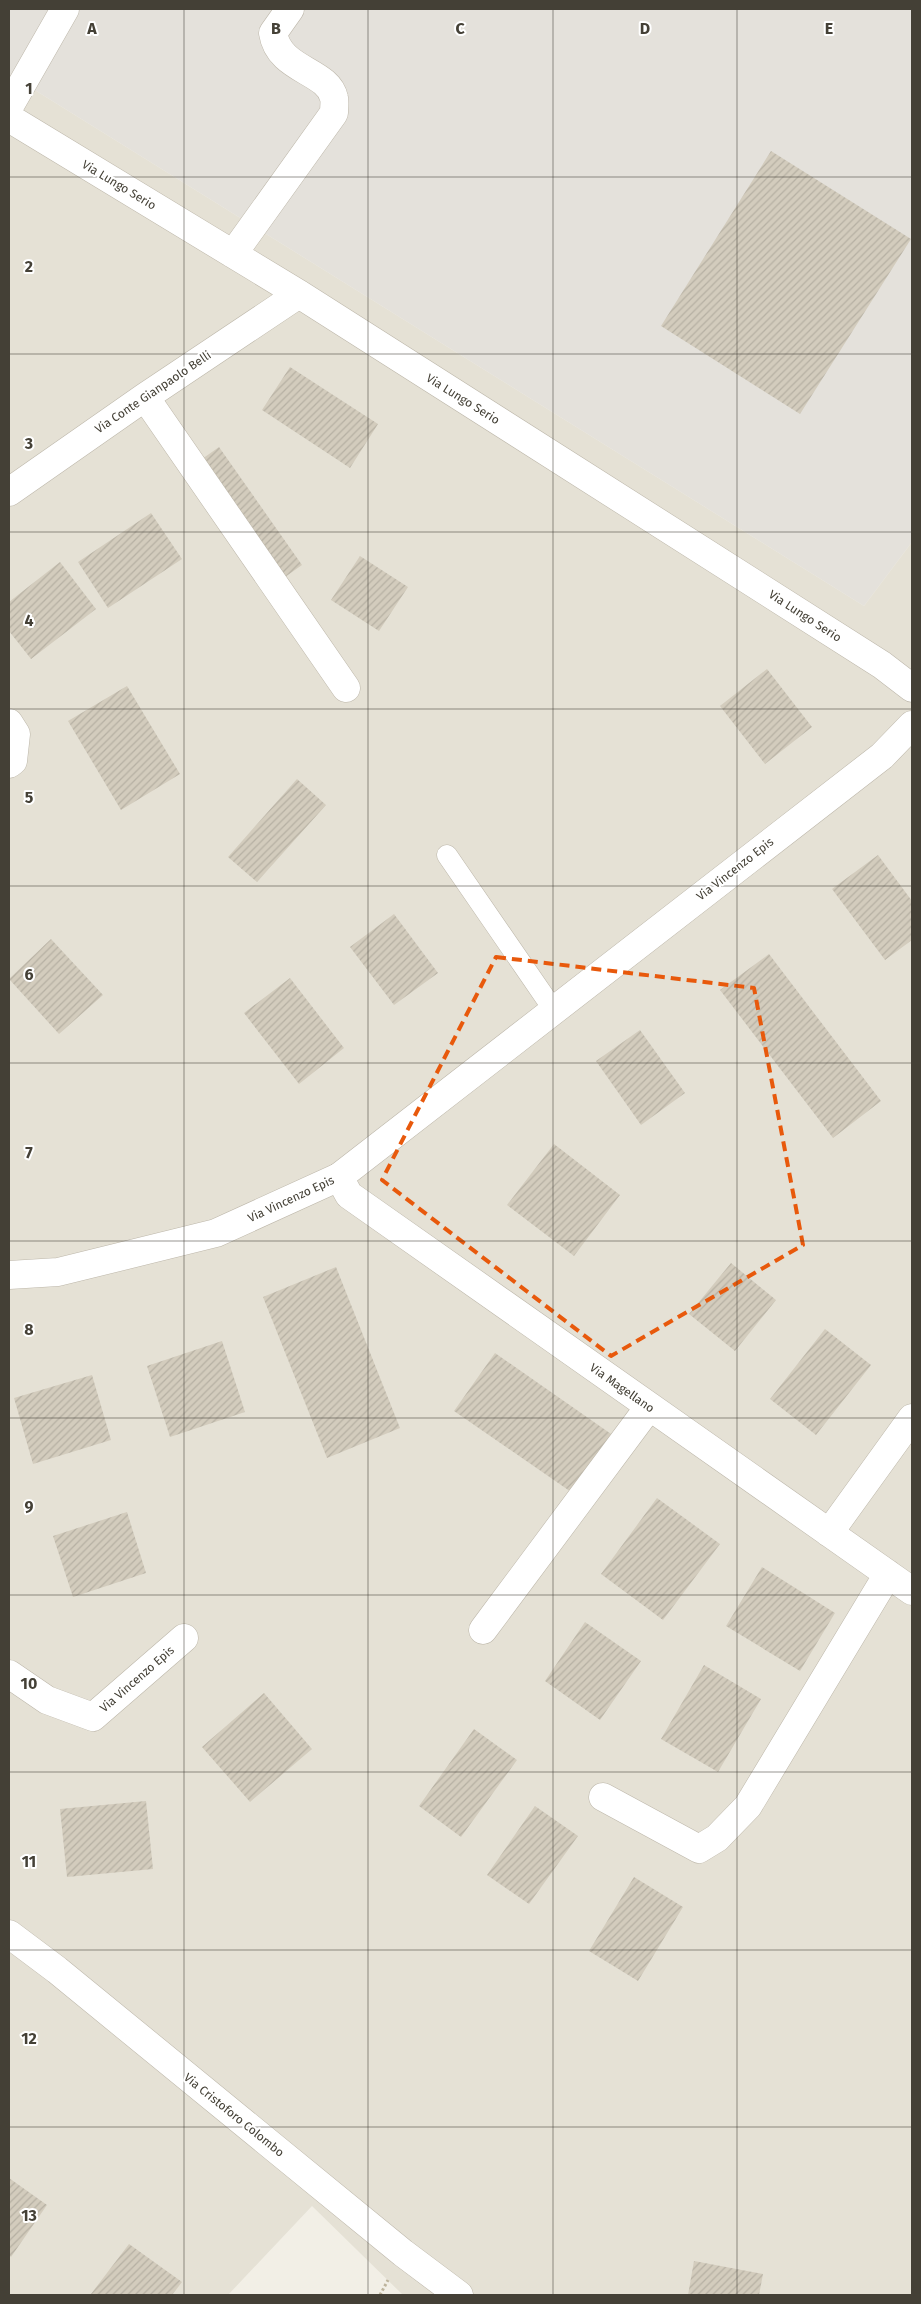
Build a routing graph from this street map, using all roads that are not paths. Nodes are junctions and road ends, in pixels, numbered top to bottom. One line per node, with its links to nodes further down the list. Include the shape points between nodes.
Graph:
1 (65, 9): 3 (street)
2 (290, 9): 5 (street, via 273,33 275,45 284,57 325,84 334,96 334,113)
3 (9, 107)
4 (9, 118): 5 (street, Via Lungo Serio)
5 (233, 254): 6 (street, Via Lungo Serio)
6 (298, 294): 7 (street, Via Conte Gianpaolo Belli); 10 (street, Via Lungo Serio, via 874,660)
7 (144, 397): 8 (street, Via Conte Gianpaolo Belli); 9 (street)
8 (9, 492)
9 (346, 688)
10 (912, 688)
11 (9, 723): 13 (street, via 16,734)
12 (912, 725): 15 (street, Via Vincenzo Epis, via 882,756)
13 (9, 764)
14 (447, 855): 15 (lane)
15 (553, 1009): 16 (street, Via Vincenzo Epis)
16 (339, 1177): 17 (street, Via Vincenzo Epis, via 216,1234 58,1272); 18 (street, Via Magellano, via 349,1195)
17 (9, 1275)
18 (649, 1407): 20 (street, Via Magellano); 23 (street)
19 (912, 1418): 20 (street)
20 (830, 1533): 21 (street, Via Magellano)
21 (888, 1574): 22 (street, Via Magellano); 26 (street, via 748,1806 717,1838 699,1848)
22 (912, 1591)
23 (483, 1630)
24 (184, 1638): 25 (street, Via Vincenzo Epis, via 93,1717 47,1700)
25 (9, 1674)
26 (603, 1797)
27 (9, 1934): 28 (street, Via Cristoforo Colombo, via 395,2247)
28 (459, 2295)

